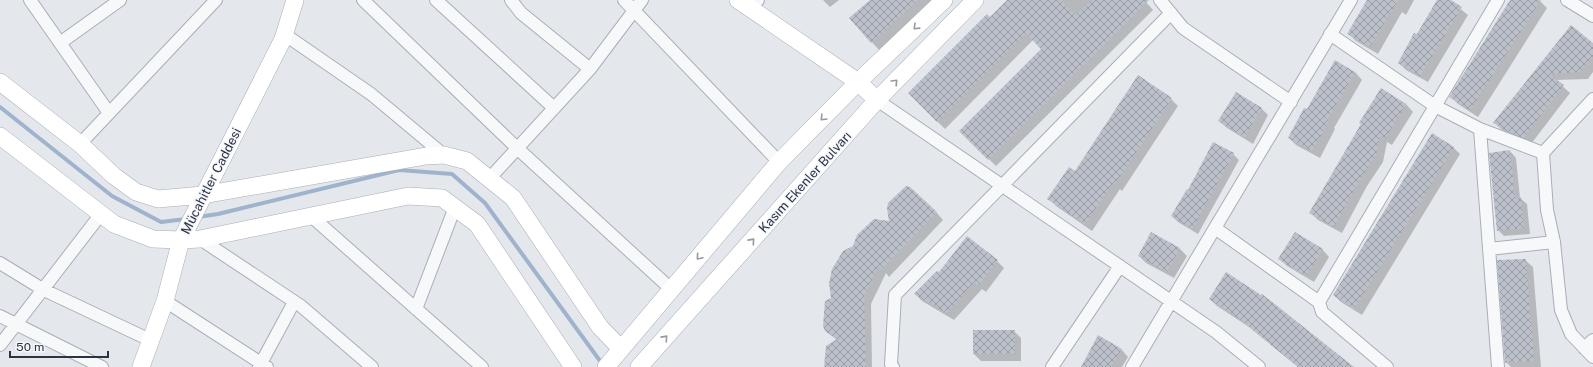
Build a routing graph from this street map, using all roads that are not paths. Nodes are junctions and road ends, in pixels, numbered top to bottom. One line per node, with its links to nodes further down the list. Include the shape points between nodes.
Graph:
1 (30, 0): 22 (street)
2 (120, 0): 22 (street)
3 (216, 0): 31 (street)
4 (295, 0): 20 (street, Mücahitler Caddesi)
5 (363, 0): 35 (street)
6 (436, 0): 30 (street)
7 (511, 0): 23 (street, via 521,13)
8 (624, 0): 17 (street)
9 (642, 0): 17 (street)
10 (944, 0): 25 (street, one-way to 25)
11 (975, 0): 27 (street, Kasım Ekenler Bulvarı, one-way to 11)
12 (1160, 0): 18 (street)
13 (1351, 0): 21 (street)
14 (1498, 0): 29 (street)
15 (1567, 0): 19 (street)
16 (748, 3): 25 (street)
17 (634, 10): 23 (street); 38 (street)
18 (1171, 13): 28 (street, via 1183,28); 40 (street)
19 (1593, 16)
20 (284, 34): 37 (street, via 371,94); 41 (street, Mücahitler Caddesi)
21 (1330, 34): 28 (street); 29 (street)
22 (60, 43): 31 (street)
23 (590, 69): 30 (street)
24 (0, 82): 34 (street)
25 (858, 82): 27 (street); 38 (street, one-way to 38)
26 (1593, 99): 36 (street)
27 (877, 100): 40 (street); 72 (street, Kasım Ekenler Bulvarı, one-way to 27)
28 (1291, 102): 45 (street)
29 (1436, 106): 32 (street); 57 (street)
30 (554, 108): 35 (street)
31 (109, 113): 34 (street)
32 (1480, 129): 36 (street); 49 (street)
33 (0, 136): 43 (street)
34 (80, 144): 41 (street, via 114,176 136,192 158,199)
35 (517, 148): 39 (street); 52 (street)
36 (1543, 153): 48 (street, via 1547,210)
37 (444, 155): 39 (street, via 467,161); 41 (street)
38 (779, 162): 52 (street, one-way to 52)
39 (489, 179): 64 (street, via 513,198 600,327)
40 (1003, 185): 51 (street); 73 (street, via 894,295 891,364)
41 (203, 195): 47 (street, Mücahitler Caddesi)
42 (455, 207): 44 (street, via 442,198 408,196); 58 (street); 71 (street, via 478,224)
43 (102, 214): 47 (street, via 114,224 152,239); 53 (street)
44 (311, 216): 46 (street); 58 (street)
45 (1215, 228): 56 (street); 57 (street)
46 (200, 239): 47 (street); 55 (street)
47 (181, 240): 54 (street, Mücahitler Caddesi)
48 (1554, 242): 49 (street); 63 (street, via 1561,310 1571,334)
49 (1489, 249): 77 (street)
50 (0, 263): 53 (street)
51 (1120, 266): 56 (street); 74 (street)
52 (672, 289): 64 (street)
53 (44, 290): 60 (street); 61 (street)
54 (165, 302): 61 (street, Mücahitler Caddesi); 65 (street)
55 (294, 302): 65 (street); 69 (street)
56 (1171, 302): 75 (street); 76 (street, via 1216,332)
57 (1319, 302): 66 (street, via 1322,312)
58 (416, 309): 70 (street)
59 (0, 316): 60 (street)
60 (16, 324): 62 (street); 67 (street)
61 (150, 340): 68 (street, Mücahitler Caddesi)
62 (0, 345)
63 (1590, 348)
64 (613, 359)
65 (262, 366)
66 (1383, 366)
67 (102, 367)
68 (141, 367)
69 (372, 367)
70 (482, 367)
71 (573, 367)
72 (639, 367)
73 (893, 367)
74 (1052, 367)
75 (1132, 367)
76 (1259, 367)
77 (1498, 367)

